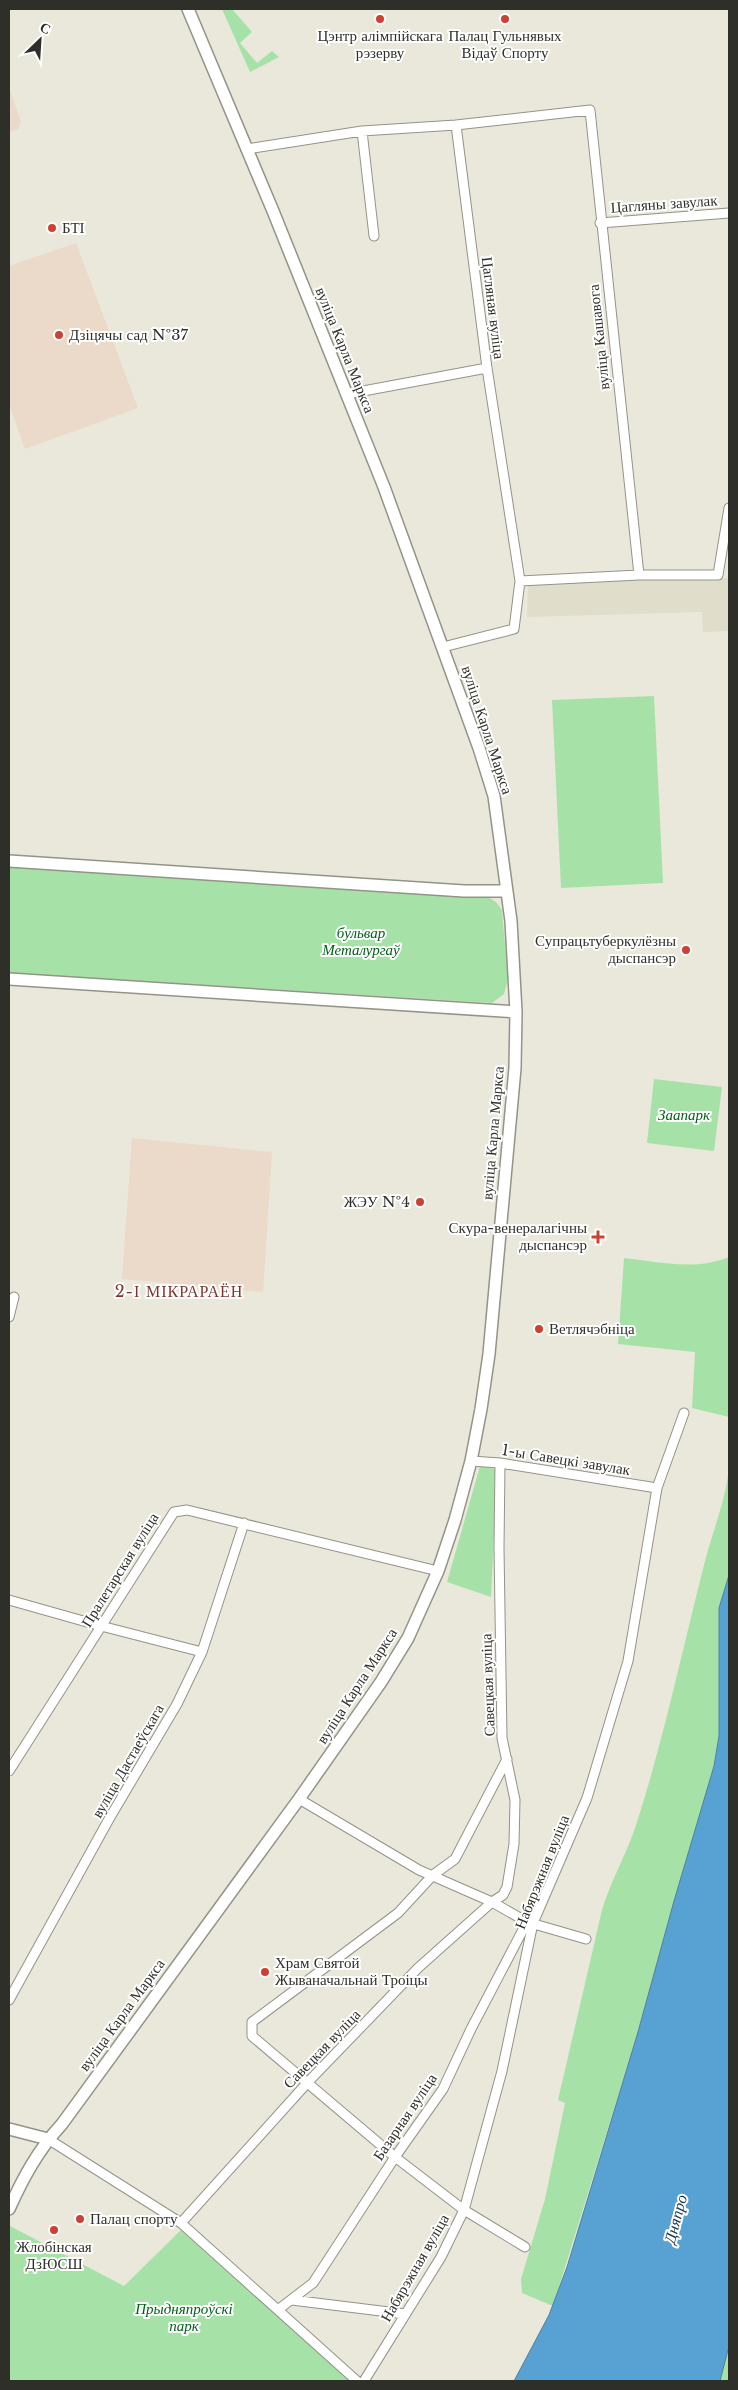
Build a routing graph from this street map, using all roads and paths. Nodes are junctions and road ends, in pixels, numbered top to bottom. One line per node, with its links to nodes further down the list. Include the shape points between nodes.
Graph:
1 (188, 9): 4 (main road, вуліца Карла Маркса)
2 (456, 125): 3 (street); 6 (street, вуліца Кашавога, via 590,110); 8 (street, Цагляная вуліца)
3 (362, 131): 4 (street); 7 (street)
4 (247, 149): 9 (main road, вуліца Карла Маркса)
5 (729, 214): 6 (street, Цагляны завулак)
6 (600, 222): 11 (street, вуліца Кашавога)
7 (374, 236)
8 (487, 368): 9 (street); 12 (street, Цагляная вуліца)
9 (348, 394): 13 (main road, вуліца Карла Маркса)
10 (729, 508): 11 (street, via 718,575)
11 (640, 575): 12 (street)
12 (520, 581): 13 (street, Цагляная вуліца, via 514,629)
13 (444, 647): 15 (main road, вуліца Карла Маркса, via 494,796)
14 (9, 862): 15 (main road)
15 (507, 891): 17 (main road, вуліца Карла Маркса)
16 (9, 980): 17 (main road)
17 (516, 1012): 21 (main road, вуліца Карла Маркса, via 515,1068 489,1354)
18 (14, 1297): 19 (street)
19 (9, 1317)
20 (684, 1413): 23 (street, Набярэжная вуліца)
21 (471, 1461): 22 (street, 1-ы Савецкі завулак); 25 (main road, вуліца Карла Маркса)
22 (500, 1463): 23 (street, 1-ы Савецкі завулак); 29 (street, Савецкая вуліца, via 502,1729)
23 (657, 1488): 34 (street, Набярэжная вуліца, via 628,1661 609,1727 586,1798)
24 (244, 1524): 25 (street, Пралетарская вуліца); 27 (street, Пралетарская вуліца, via 187,1510 174,1512); 28 (street, вуліца Дастаеўскага)
25 (438, 1571): 31 (main road, вуліца Карла Маркса, via 408,1638)
26 (9, 1600): 27 (street)
27 (101, 1626): 28 (street); 30 (street, Пралетарская вуліца)
28 (202, 1652): 36 (street, вуліца Дастаеўскага, via 177,1704)
29 (507, 1759): 32 (street, via 455,1859); 33 (street, Савецкая вуліца, via 514,1800 514,1844 507,1887 503,1895)
30 (9, 1771)
31 (299, 1799): 32 (street, via 419,1870); 39 (main road, вуліца Карла Маркса)
32 (433, 1875): 33 (street); 37 (street, via 398,1913 252,2022 252,2036)
33 (492, 1902): 34 (street); 37 (street, Савецкая вуліца, via 418,1968)
34 (530, 1922): 35 (street); 40 (street, Базарная вуліца, via 471,2029 443,2089); 42 (street, Набярэжная вуліца, via 502,2071)
35 (586, 1939)
36 (9, 2000)
37 (308, 2082): 40 (street); 43 (street, Савецкая вуліца)
38 (9, 2129): 39 (main road)
39 (48, 2139): 41 (main road, вуліца Карла Маркса, via 26,2171); 43 (street)
40 (395, 2157): 42 (street); 45 (street, Базарная вуліца, via 313,2283)
41 (9, 2209)
42 (464, 2210): 44 (street); 47 (street, Набярэжная вуліца, via 441,2257)
43 (182, 2222): 46 (street)
44 (525, 2247)
45 (292, 2300): 46 (street, Базарная вуліца); 47 (street)
46 (279, 2309): 48 (street)
47 (405, 2314): 49 (street, Набярэжная вуліца)
48 (357, 2381)
49 (364, 2381)

